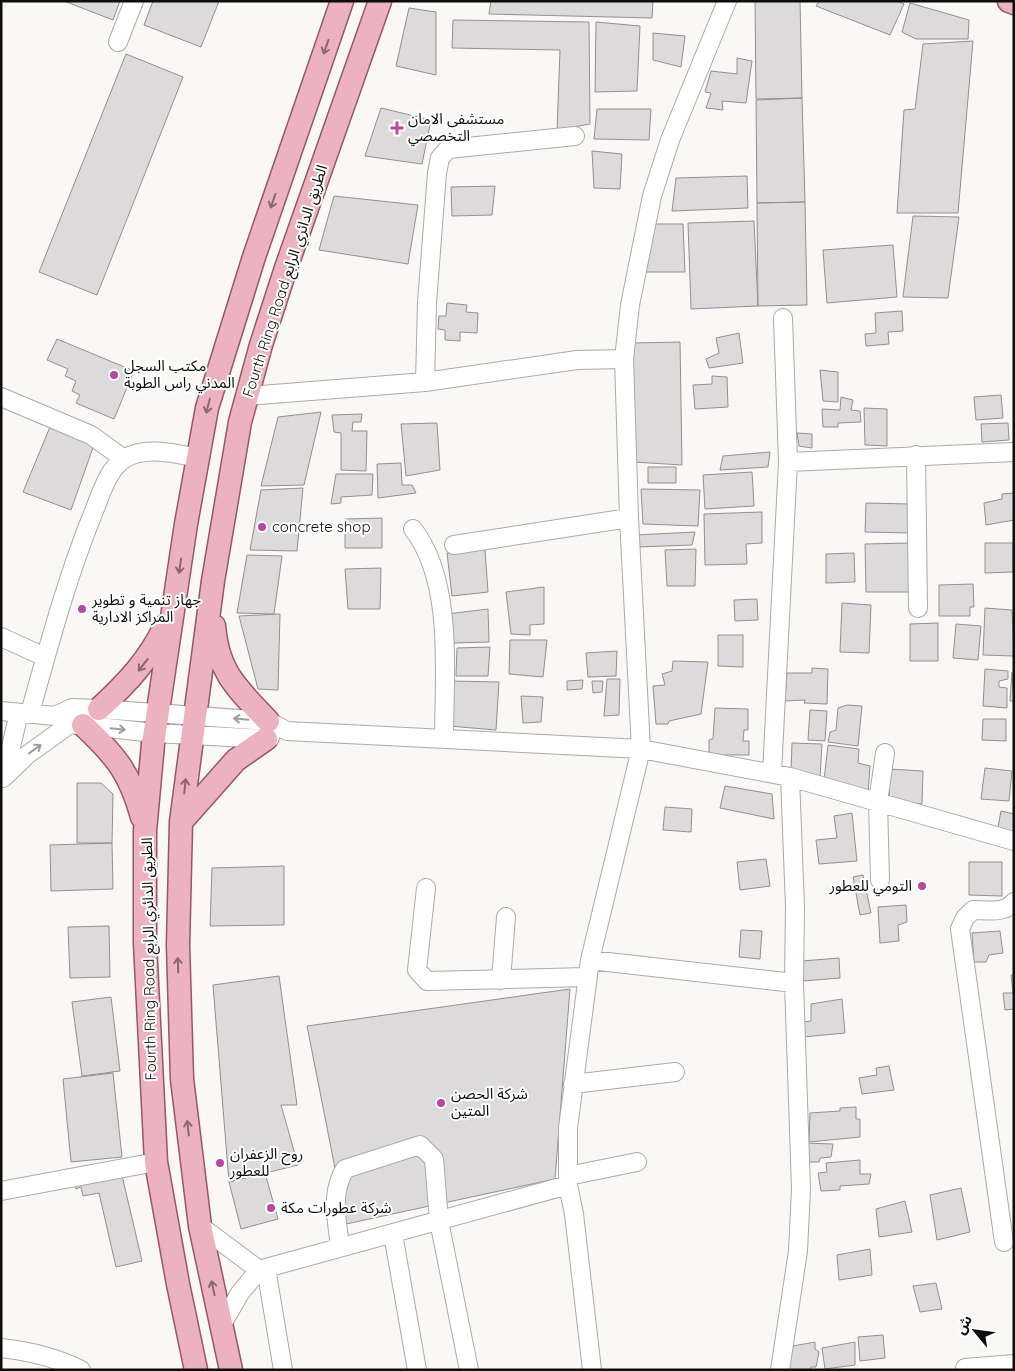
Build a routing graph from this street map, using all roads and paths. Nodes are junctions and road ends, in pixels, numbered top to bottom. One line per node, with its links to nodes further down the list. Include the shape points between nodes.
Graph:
1 (134, 1): 7 (street)
2 (342, 1): 16 (main road, Fourth Ring Road الطريق الدائري الرابع, one-way to 16, via 228,334 207,408)
3 (380, 1): 12 (main road, Fourth Ring Road الطريق الدائري الرابع, via 278,294)
4 (727, 1): 10 (street, via 670,140 652,196 630,305)
5 (1009, 1): 6 (main road)
6 (1014, 3)
7 (118, 42)
8 (575, 136): 11 (street, via 448,149 440,158 427,303)
9 (782, 318): 18 (street)
10 (624, 359): 11 (street, via 577,360); 19 (street)
11 (425, 382): 12 (street)
12 (247, 396): 22 (main road, Fourth Ring Road الطريق الدائري الرابع, via 238,431)
13 (1, 397): 17 (street, via 92,435)
14 (1014, 452): 15 (street)
15 (916, 455): 18 (street); 24 (street)
16 (199, 458): 17 (street, via 141,452); 23 (main road, Fourth Ring Road الطريق الدائري الرابع, one-way to 23)
17 (124, 459): 26 (street, via 107,480 84,535 62,596)
18 (788, 462): 37 (street)
19 (629, 518): 21 (street); 35 (street)
20 (413, 529): 34 (street, via 424,543 440,599)
21 (454, 545)
22 (213, 581): 32 (main road, Fourth Ring Road الطريق الدائري الرابع); 33 (main road, one-way to 22, via 223,670 216,647)
23 (174, 607): 27 (main road, one-way to 27, via 149,657); 30 (main road, Fourth Ring Road الطريق الدائري الرابع)
24 (918, 608)
25 (1, 637): 26 (street)
26 (46, 657): 28 (street)
27 (99, 709): 29 (street, via 72,708); 30 (street)
28 (17, 712): 29 (street); 39 (street, via 12,751)
29 (55, 716): 31 (street)
30 (156, 723): 31 (street, one-way to 30); 32 (street); 42 (main road, Fourth Ring Road الطريق الدائري الرابع)
31 (77, 725): 39 (street, one-way to 31, via 27,755); 42 (main road, via 120,762 135,790)
32 (193, 726): 33 (street); 41 (main road, Fourth Ring Road الطريق الدائري الرابع, one-way to 32)
33 (274, 730): 34 (street); 41 (main road, via 236,760)
34 (444, 738): 35 (street)
35 (641, 749): 37 (street); 48 (street)
36 (885, 754): 40 (street)
37 (772, 773): 38 (street)
38 (790, 777): 40 (street); 51 (street)
39 (2, 781)
40 (878, 802): 43 (street); 44 (street)
41 (181, 822): 59 (main road, Fourth Ring Road الطريق الدائري الرابع, one-way to 41, via 182,1079 178,945)
42 (145, 831): 54 (main road, Fourth Ring Road الطريق الدائري الرابع, via 145,943)
43 (1014, 841)
44 (880, 880)
45 (426, 888): 50 (street, via 417,970 427,981)
46 (1014, 902): 61 (street, via 1001,910 973,910 964,918 960,929)
47 (506, 917): 50 (street)
48 (590, 960): 49 (street); 51 (street)
49 (587, 978): 50 (street); 53 (street)
50 (501, 980)
51 (794, 983): 75 (street, via 801,1189 798,1251)
52 (675, 1072): 53 (street)
53 (573, 1084): 56 (street, via 568,1128)
54 (156, 1162): 57 (street); 69 (main road, Fourth Ring Road الطريق الدائري الرابع)
55 (637, 1162): 56 (street)
56 (568, 1181): 58 (street); 74 (street)
57 (1, 1191)
58 (439, 1221): 60 (street); 62 (street, via 434,1159 420,1146 345,1169 338,1182 336,1196); 73 (street)
59 (200, 1226): 63 (street); 64 (main road, Fourth Ring Road الطريق الدائري الرابع, one-way to 59)
60 (393, 1234): 62 (street); 72 (street)
61 (1004, 1242)
62 (340, 1247): 63 (street)
63 (263, 1269): 64 (street, via 240,1293); 71 (street)
64 (221, 1326): 70 (main road, Fourth Ring Road الطريق الدائري الرابع)
65 (1, 1348): 68 (street, via 30,1351 59,1359)
66 (1014, 1364): 67 (street)
67 (965, 1368)
68 (81, 1370)
69 (196, 1370)
70 (231, 1370)
71 (283, 1370)
72 (417, 1370)
73 (469, 1370)
74 (592, 1370)
75 (780, 1370)

